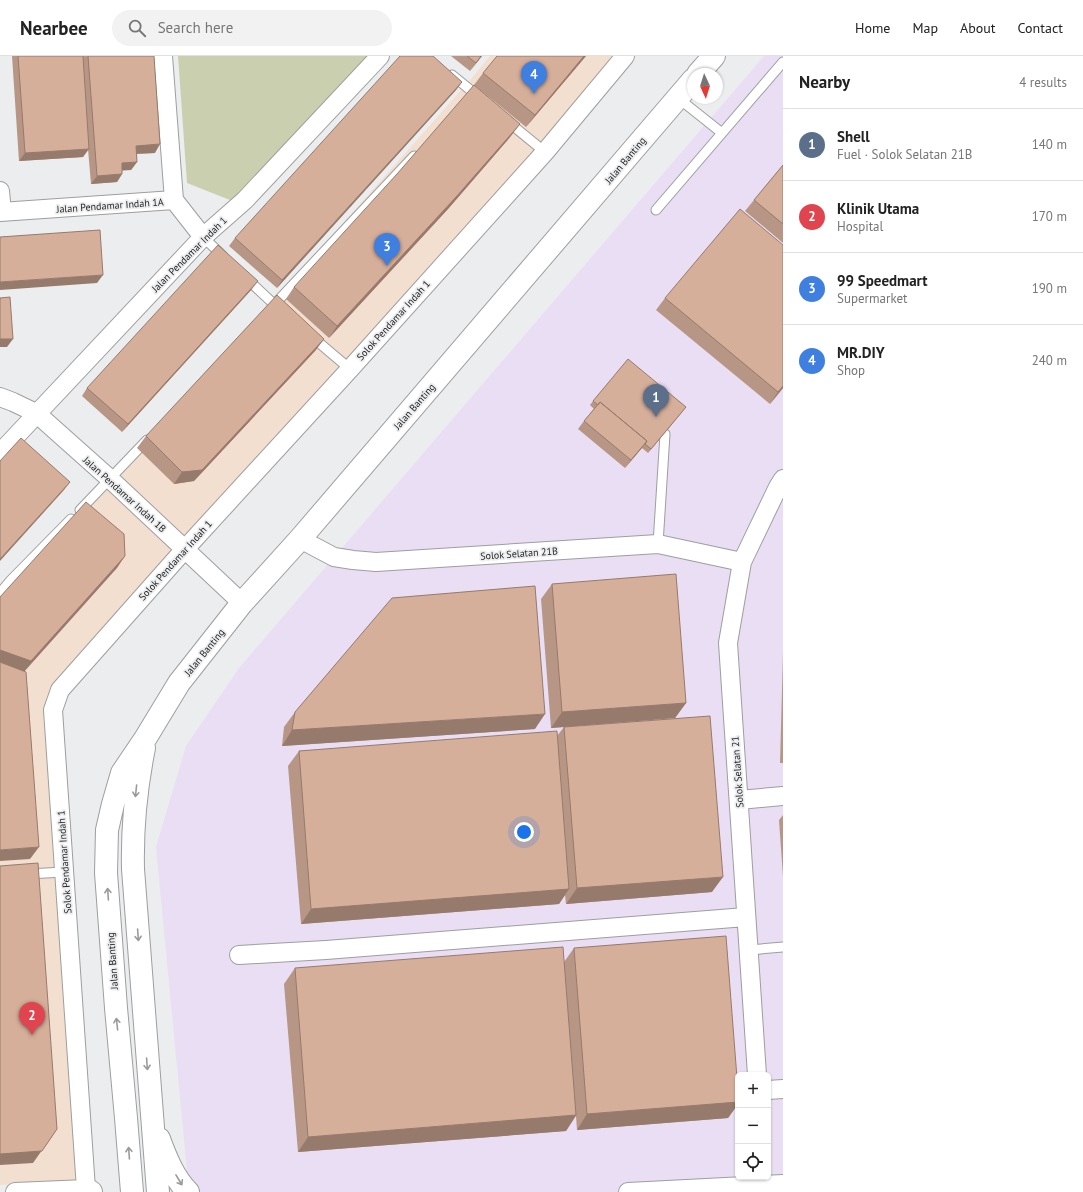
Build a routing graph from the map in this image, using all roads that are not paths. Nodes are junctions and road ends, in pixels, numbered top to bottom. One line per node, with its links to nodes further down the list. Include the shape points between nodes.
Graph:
1 (163, 56): 16 (street)
2 (625, 56): 14 (street, Solok Pendamar Indah 1)
3 (714, 56): 6 (main road)
4 (375, 58): 19 (street, Jalan Pendamar Indah 1, via 245,200)
5 (783, 62): 12 (lane)
6 (703, 68)
7 (444, 69): 10 (lane, via 470,94)
8 (687, 87): 9 (main road, Jalan Banting)
9 (678, 98): 12 (lane); 32 (main road, Jalan Banting)
10 (485, 102)
11 (503, 117): 14 (lane)
12 (722, 133): 17 (lane)
13 (421, 148): 20 (lane)
14 (545, 152): 24 (street, Solok Pendamar Indah 1)
15 (0, 192): 18 (street)
16 (174, 200): 18 (street, Jalan Pendamar Indah 1A); 19 (street, Jalan Pendamar Indah 1A)
17 (656, 210)
18 (1, 212)
19 (203, 237): 20 (lane); 26 (street, Jalan Pendamar Indah 1)
20 (274, 305): 21 (lane); 22 (lane)
21 (286, 315)
22 (263, 316)
23 (303, 329): 24 (lane)
24 (350, 369): 34 (street, Solok Pendamar Indah 1)
25 (0, 397): 26 (street, Jalan Pendamar Indah 1B)
26 (36, 413): 29 (street, Jalan Pendamar Indah 1); 30 (street, Jalan Pendamar Indah 1B)
27 (154, 433): 30 (lane)
28 (665, 434): 33 (lane)
29 (0, 453)
30 (110, 479): 34 (street, Jalan Pendamar Indah 1B); 36 (lane)
31 (783, 479): 35 (street, Solok Selatan 21)
32 (300, 539): 33 (street, Solok Selatan 21B, via 334,557 376,562); 37 (main road, Jalan Banting)
33 (658, 544): 35 (street, Solok Selatan 21B)
34 (185, 549): 37 (street, Jalan Pendamar Indah 1B); 41 (street, Solok Pendamar Indah 1, via 60,690 53,710)
35 (742, 562): 40 (street, Solok Selatan 21, via 728,643)
36 (0, 593)
37 (242, 603): 38 (main road, Jalan Banting, via 179,683)
38 (145, 739): 50 (main road, Jalan Banting, one-way to 50, via 137,779 132,843); 55 (main road, Jalan Banting, one-way to 38, via 106,873 107,830 122,773)
39 (783, 796): 40 (street)
40 (739, 800): 43 (street, Solok Selatan 21)
41 (64, 872): 42 (lane); 53 (street, Solok Pendamar Indah 1)
42 (22, 874)
43 (746, 917): 45 (street, Solok Selatan 21); 46 (street)
44 (783, 948): 45 (lane)
45 (749, 950): 47 (street, Solok Selatan 21)
46 (239, 955)
47 (757, 1072)
48 (783, 1089): 49 (street)
49 (771, 1090)
50 (152, 1120): 56 (main road, Jalan Banting); 57 (main road, one-way to 57, via 167,1160)
51 (783, 1184): 52 (street)
52 (761, 1185): 58 (street)
53 (89, 1190): 54 (street)
54 (15, 1192)
55 (132, 1192)
56 (158, 1192)
57 (188, 1192)
58 (628, 1192)

